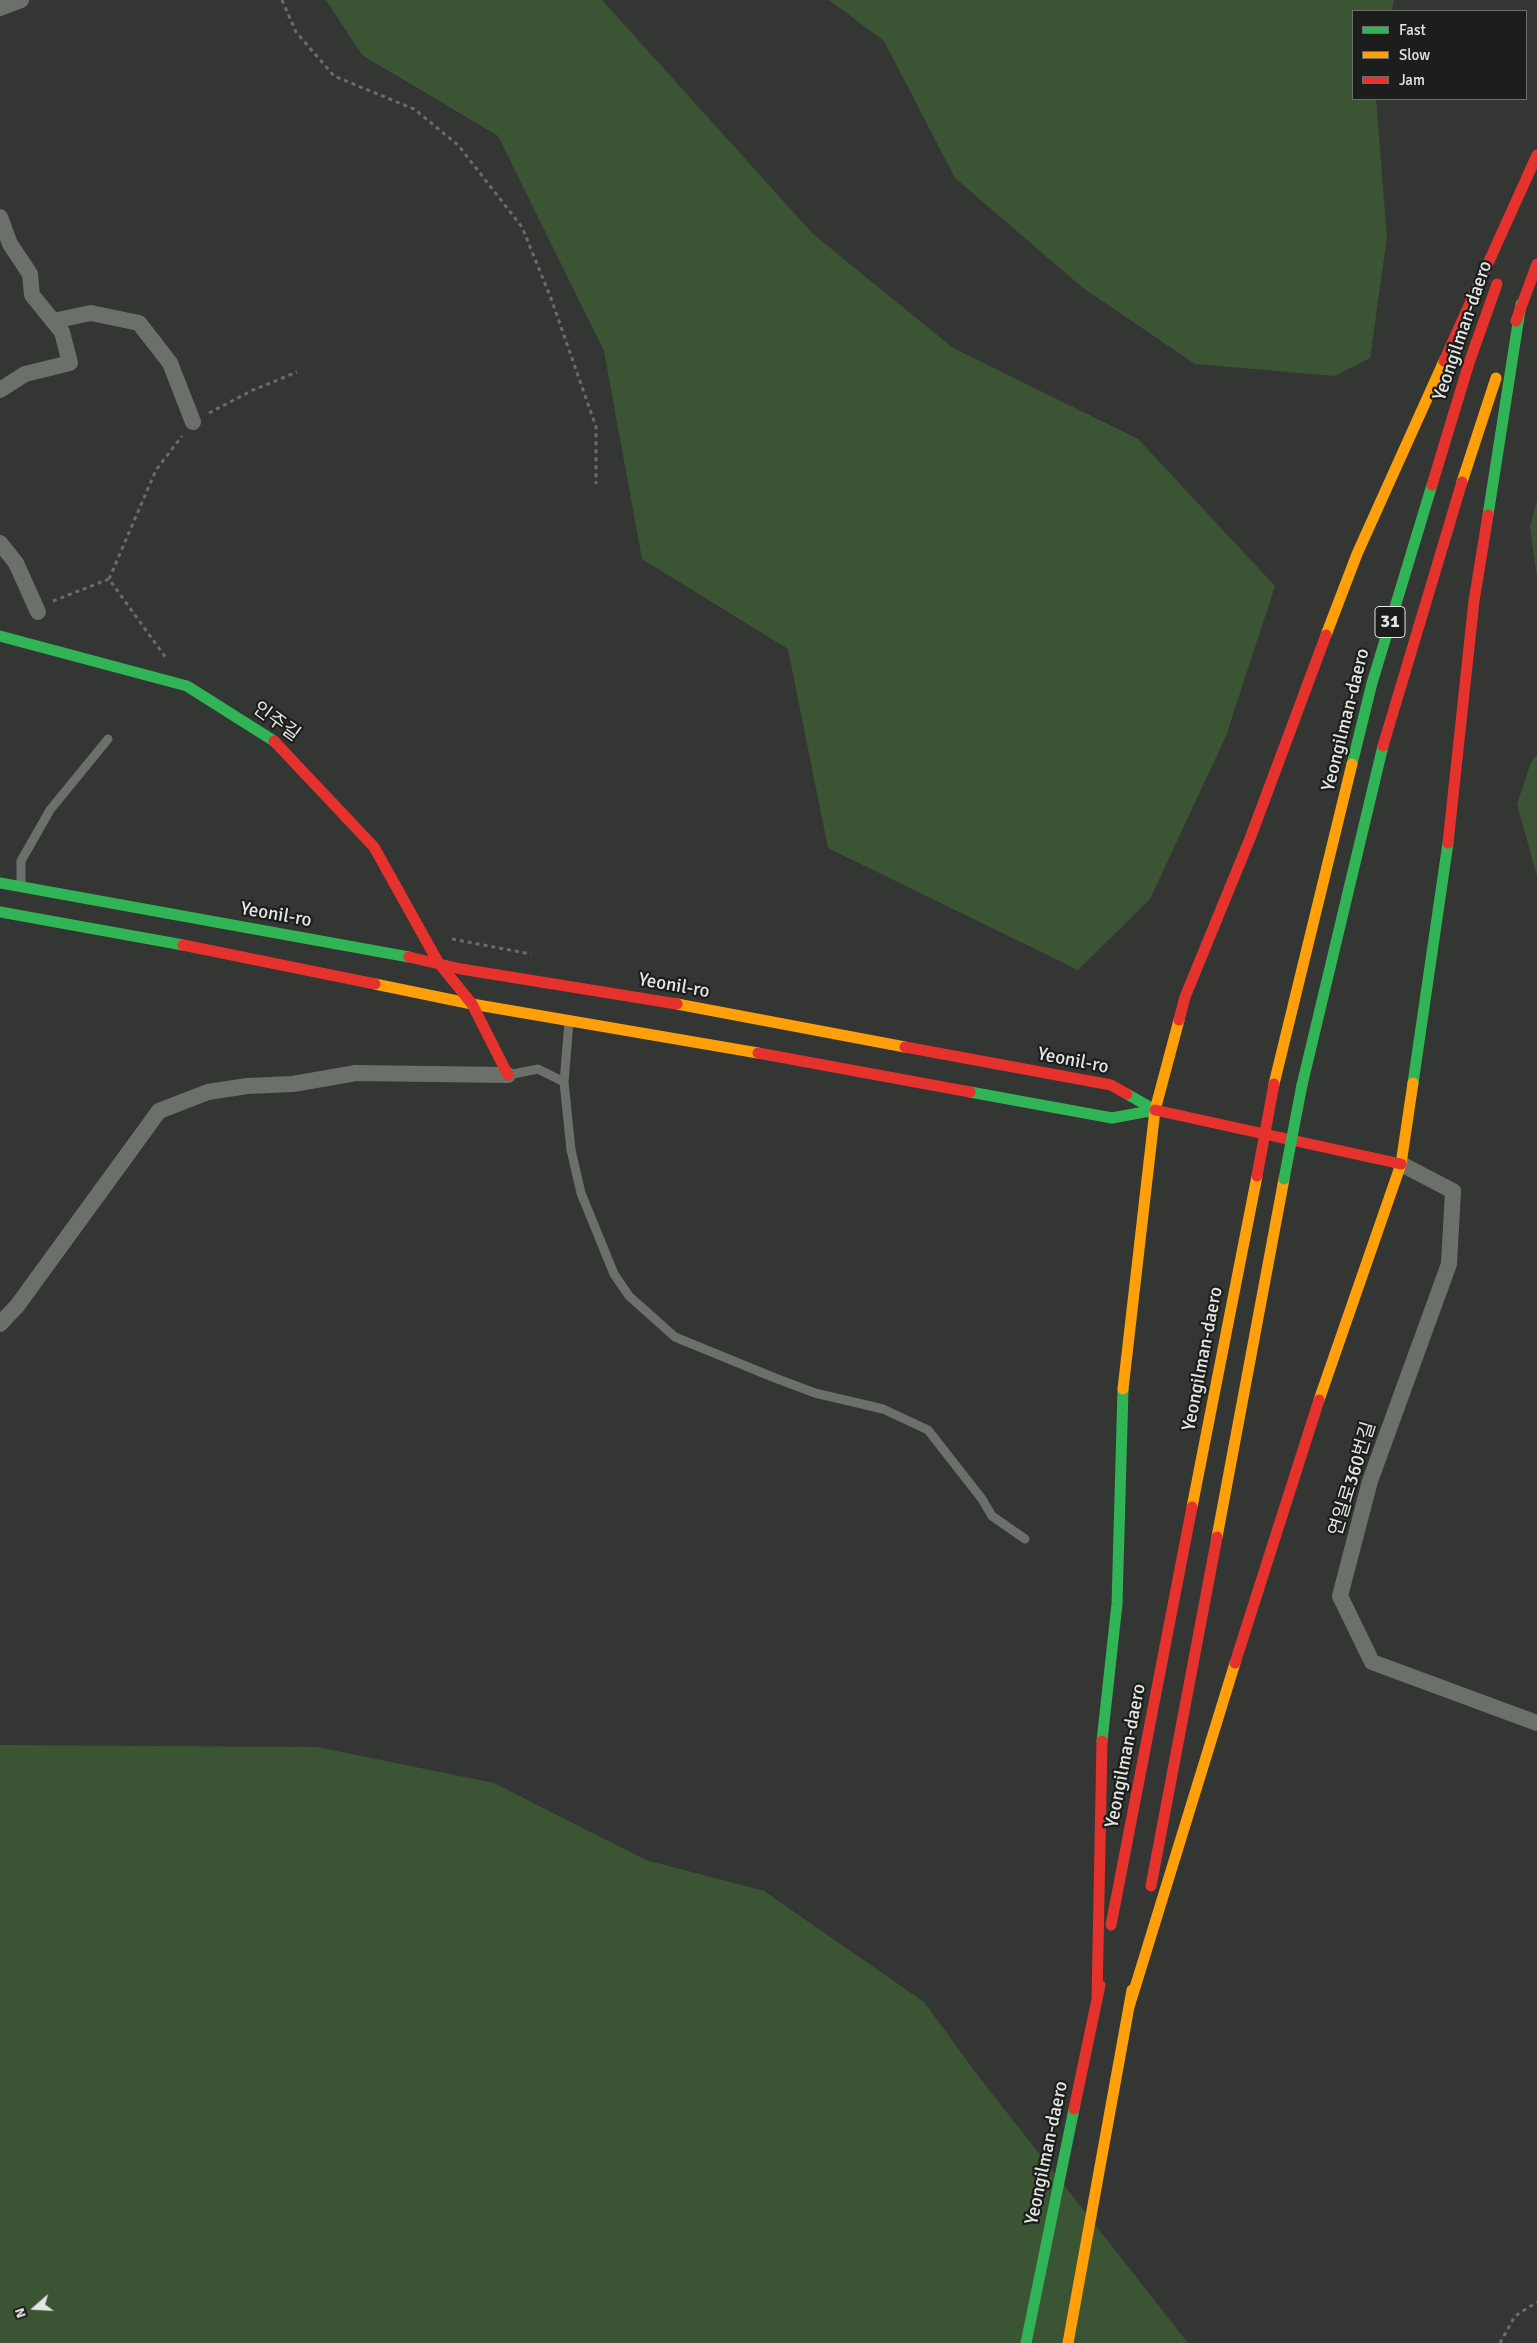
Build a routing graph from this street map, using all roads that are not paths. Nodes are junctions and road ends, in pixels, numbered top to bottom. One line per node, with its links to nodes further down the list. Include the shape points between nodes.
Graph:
1 (21, 0): 2 (street)
2 (0, 8)
3 (1537, 155): 25 (main road, via 1357,554 1251,836 1185,997)
4 (1537, 170): 6 (main road)
5 (0, 217): 10 (street, via 10,244 30,274 32,295)
6 (1514, 234)
7 (1537, 264): 9 (main road, 31)
8 (1501, 271): 30 (main road, Yeongilman-daero / 31, bridge, via 1469,364 1372,683 1274,1084)
9 (1521, 304): 26 (main road, via 1474,601 1452,815); 31 (main road, 31, bridge, via 1461,484 1382,749 1302,1085)
10 (53, 321): 11 (street, via 62,332 70,363 25,374); 12 (street, via 91,313 139,323 170,363)
11 (0, 390)
12 (193, 422)
13 (0, 543): 14 (street, via 16,563)
14 (38, 612)
15 (0, 636): 20 (main road, 인주길, via 187,686 278,744 374,847)
16 (108, 739): 18 (lane, via 50,810 22,861)
17 (0, 883): 18 (main road, Yeonil-ro)
18 (21, 886): 20 (main road, Yeonil-ro)
19 (0, 912): 21 (main road, via 199,948)
20 (438, 962): 21 (main road, 인주길); 25 (main road, Yeonil-ro, via 461,969 615,993 1111,1085)
21 (472, 1004): 22 (main road); 23 (main road, 인주길)
22 (569, 1019): 24 (lane); 25 (main road, via 1112,1118)
23 (508, 1075): 24 (lane, via 538,1069); 27 (street, via 356,1073 293,1084 208,1092 159,1110 17,1306)
24 (564, 1082): 28 (lane, via 571,1150 581,1193 614,1274 629,1296 675,1337 774,1378 816,1393 883,1409 928,1430 992,1516)
25 (1155, 1110): 26 (main road); 30 (main road, via 1123,1383 1117,1604 1102,1738)
26 (1401, 1164): 29 (street, 연일로360번길, via 1453,1191 1449,1264 1370,1481 1340,1596 1372,1662); 31 (main road, via 1281,1514)
27 (0, 1324)
28 (1026, 1539)
29 (1537, 1723)
30 (1097, 2001): 32 (main road, Yeongilman-daero)
31 (1129, 2007): 33 (main road)
32 (1026, 2343)
33 (1068, 2343)

